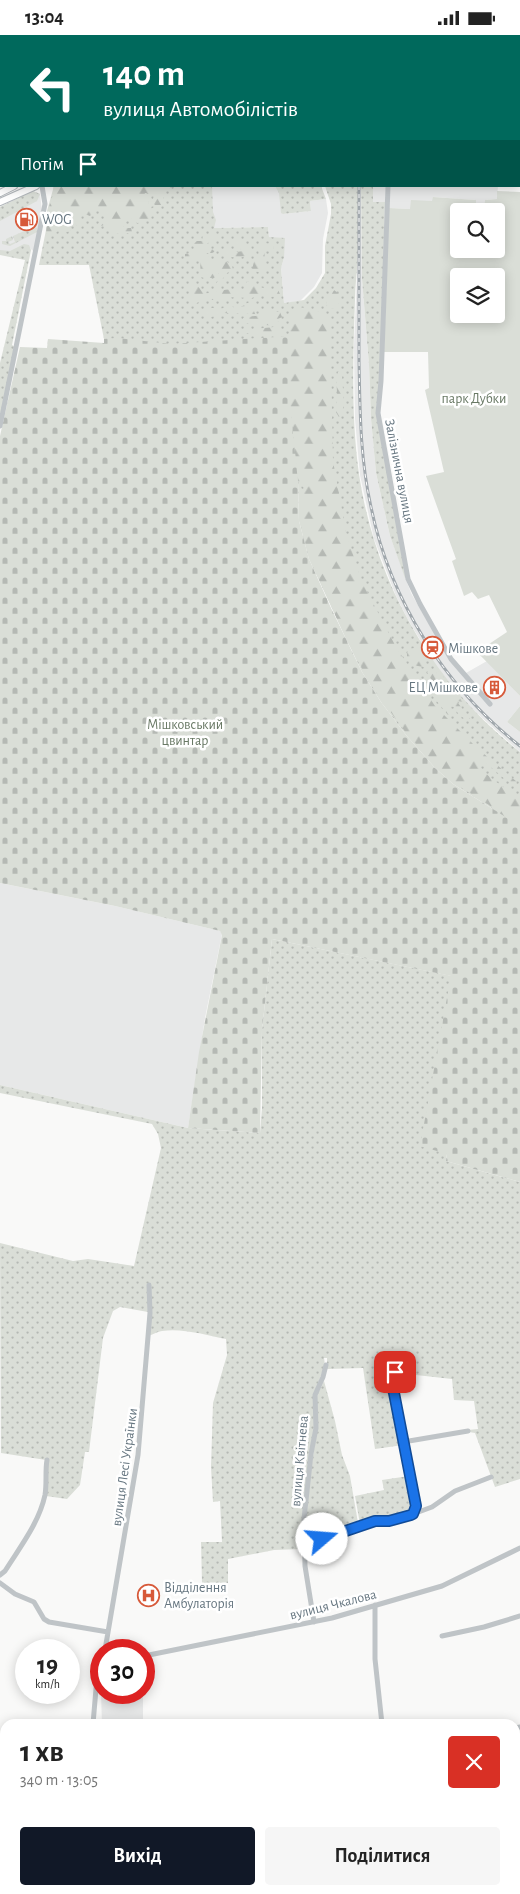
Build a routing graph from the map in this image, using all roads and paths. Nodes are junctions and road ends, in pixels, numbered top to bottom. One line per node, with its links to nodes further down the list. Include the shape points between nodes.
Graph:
1 (12, 187): 5 (main road)
2 (34, 187): 6 (main road)
3 (42, 187): 7 (street, via 45,204)
4 (388, 187): 8 (street, Залізнична вулиця, via 381,381 377,409 406,569 420,604 451,659)
5 (0, 193)
6 (0, 202)
7 (0, 426)
8 (490, 704)
9 (149, 1285): 24 (street, вулиця Лесі Українки, via 150,1313 138,1455)
10 (326, 1365): 18 (street, вулиця Квітнева, via 314,1402 316,1428 304,1519)
11 (396, 1366): 13 (street, via 394,1393)
12 (468, 1431): 13 (street)
13 (404, 1444): 16 (street, via 416,1506)
14 (47, 1460): 19 (street, via 45,1497 36,1520)
15 (491, 1477): 16 (street, via 455,1491 432,1507)
16 (413, 1514): 18 (street, via 389,1521 375,1521 322,1539 310,1548)
17 (520, 1548): 21 (street, вулиця Чкалова, via 442,1585)
18 (305, 1559): 23 (street, вулиця Квітнева)
19 (0, 1575)
20 (0, 1583): 24 (street, via 34,1602 48,1623)
21 (375, 1605): 23 (street, вулиця Чкалова); 30 (street, via 376,1674)
22 (520, 1616): 25 (street)
23 (314, 1622): 27 (street, вулиця Чкалова)
24 (108, 1632): 26 (street, вулиця Лесі Українки)
25 (442, 1637)
26 (107, 1639)
27 (155, 1654)
28 (94, 1704): 29 (street)
29 (93, 1719)
30 (381, 1719)

